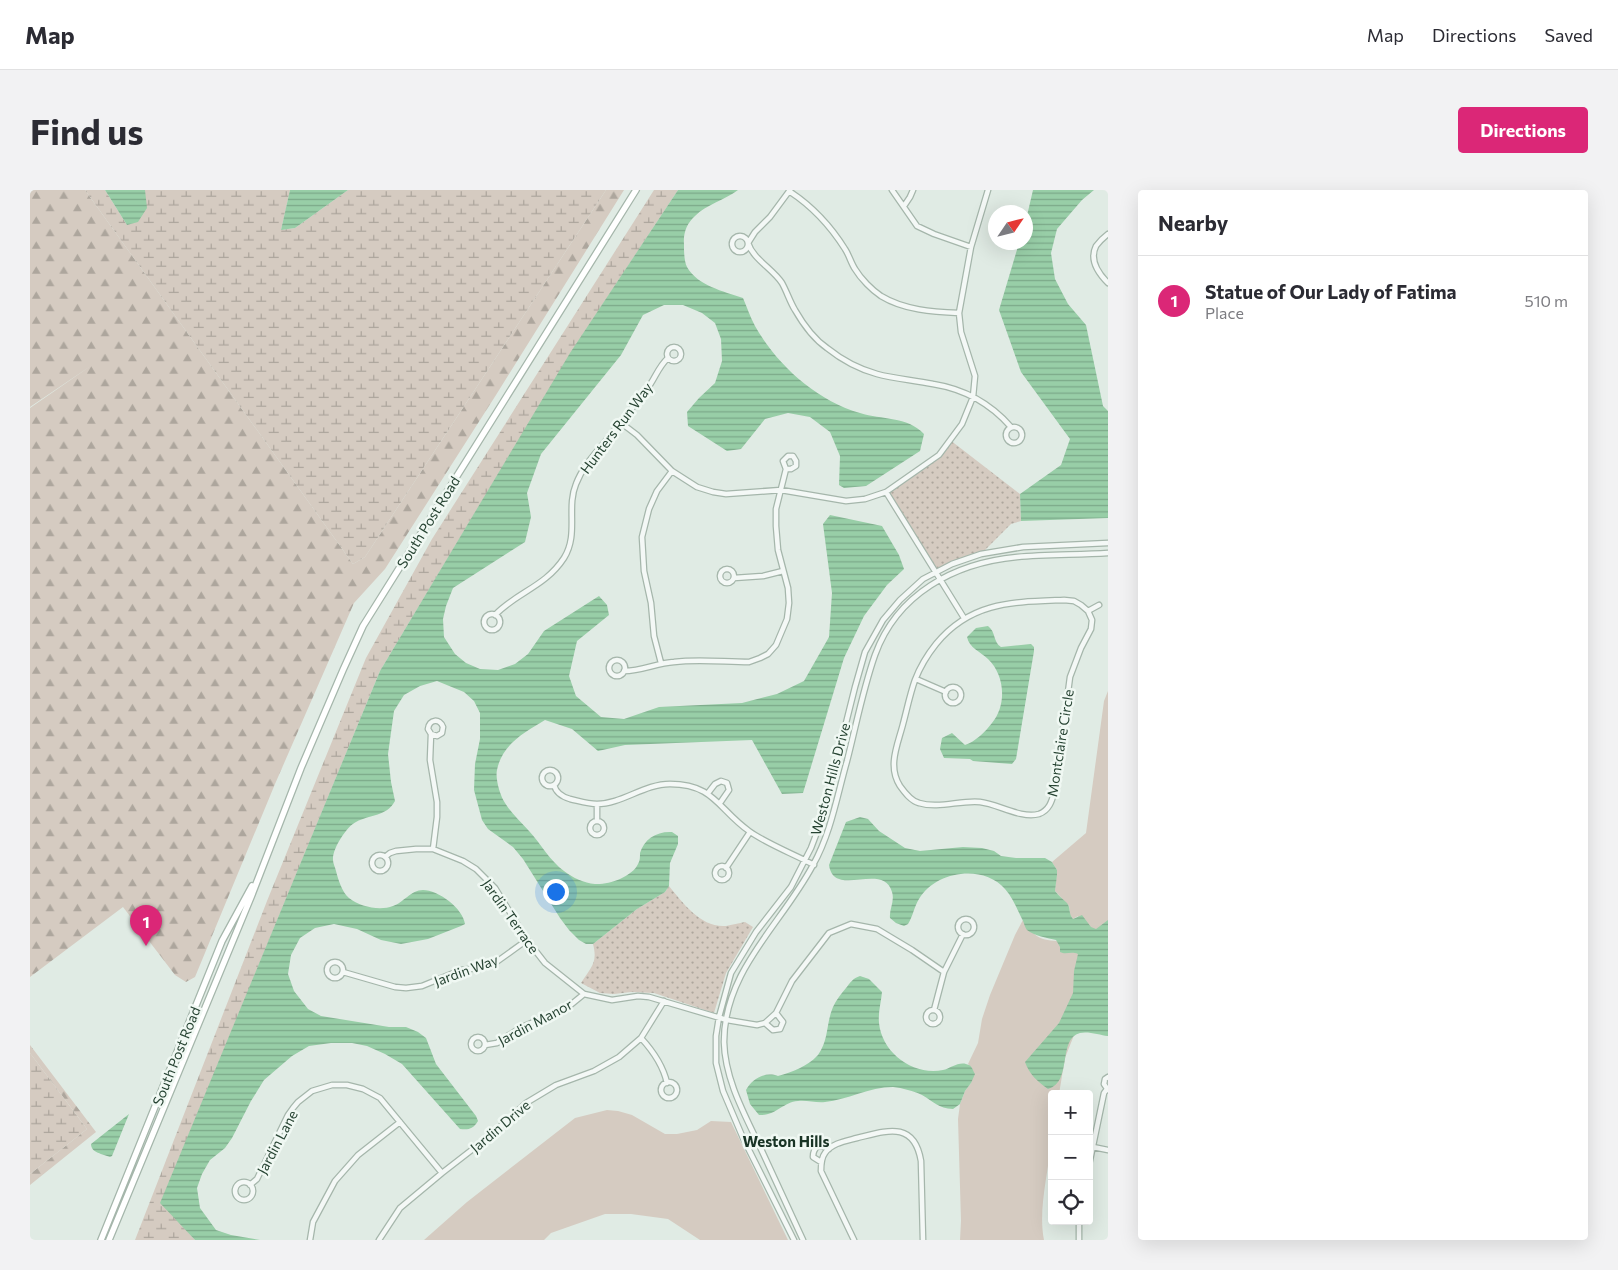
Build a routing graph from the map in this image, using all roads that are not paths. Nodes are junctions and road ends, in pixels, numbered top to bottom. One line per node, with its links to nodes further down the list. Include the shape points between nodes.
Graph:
1 (636, 190): 45 (street, South Post Road, via 364,626)
2 (892, 190): 6 (street)
3 (913, 190): 6 (street)
4 (988, 190): 8 (street)
5 (789, 191): 10 (street, via 817,212 831,228 855,269 880,296 899,305); 12 (street, via 748,243 753,253 780,281 808,329 849,363 877,374 936,384)
6 (904, 206): 8 (street, via 917,226)
7 (1108, 234): 9 (street, via 1096,246 1093,257 1099,274)
8 (971, 247): 10 (street)
9 (1108, 283)
10 (959, 313): 12 (street, via 961,332 975,376)
11 (668, 358): 13 (street, Hunters Run Way)
12 (973, 397): 14 (street, via 999,413); 18 (street, via 962,424 939,455)
13 (620, 422): 16 (street); 27 (street, Hunters Run Way, via 576,483 572,498 572,540 566,556 545,580)
14 (1011, 427)
15 (786, 469): 17 (street)
16 (672, 471): 17 (street, via 697,487 713,492); 29 (street, via 657,491 642,537 644,571)
17 (781, 490): 18 (street, via 846,501); 21 (street, via 776,526)
18 (886, 492): 22 (street)
19 (1108, 543): 22 (street, Weston Hills Drive, via 1023,547 981,554)
20 (1108, 553): 24 (street, Weston Hills Drive, via 1016,557 956,571)
21 (783, 571): 23 (street); 29 (street, via 788,588 787,619 776,645 768,654 749,662)
22 (936, 572): 24 (street); 42 (street, Weston Hills Drive, via 900,600 865,652 822,819)
23 (734, 578)
24 (940, 579): 28 (street); 43 (street, Weston Hills Drive, via 906,605 875,654 836,805)
25 (1099, 605): 26 (street)
26 (1088, 611): 28 (street, Montclaire Circle, via 1081,605 1064,600 1024,602 1000,605); 31 (street, Montclaire Circle, via 1091,629 1070,677 1055,790 1051,804 1044,812 1026,815 979,802 930,806 917,803 906,795 894,774 893,759)
27 (495, 615)
28 (964, 618): 31 (street, Montclaire Circle, via 937,643)
29 (661, 663): 30 (street, via 637,671)
30 (624, 671)
31 (916, 679): 32 (street)
32 (946, 692)
33 (431, 734): 40 (street, via 430,760 437,802)
34 (554, 785): 37 (street, via 555,790 565,797)
35 (708, 793): 36 (street); 36 (street, via 718,782 727,783 729,790); 37 (street, via 686,785 668,784)
36 (720, 803): 39 (street)
37 (597, 804): 38 (street)
38 (597, 821)
39 (750, 832): 42 (street); 44 (street)
40 (433, 849): 41 (street, Jardin Terrace, via 396,851); 47 (street, Jardin Terrace, via 463,861 489,880)
41 (385, 857)
42 (805, 860): 43 (street); 54 (street, Weston Hills Drive, via 791,887 756,932 731,973)
43 (814, 865): 55 (street, Weston Hills Drive, via 746,965 736,984)
44 (726, 868)
45 (258, 875): 56 (street, South Post Road, via 222,941); 58 (street, South Post Road)
46 (963, 934): 49 (street)
47 (528, 940): 48 (street, Jardin Way, via 495,963 461,970 422,986 406,988); 50 (street, Jardin Terrace, via 545,963)
48 (343, 972)
49 (944, 972): 52 (street); 53 (street, via 877,929 851,924 829,933 816,948 792,981)
50 (584, 994): 51 (street, Jardin Terrace, via 612,1000 649,996); 60 (street, Jardin Manor, via 568,1007 520,1028 496,1043)
51 (664, 1001): 54 (street, Jardin Terrace); 59 (street, Jardin Drive)
52 (934, 1010)
53 (776, 1013): 57 (street); 57 (street, Jardin Terrace, via 783,1022 780,1029 773,1030)
54 (719, 1018): 55 (street, Jardin Terrace); 77 (street, Weston Hills Drive, via 716,1063 723,1091)
55 (727, 1020): 57 (street, Jardin Terrace, via 757,1025); 78 (street, Weston Hills Drive, via 724,1042 730,1078)
56 (190, 1021): 58 (street); 73 (street, South Post Road)
57 (765, 1023)
58 (198, 1025): 74 (street, South Post Road)
59 (641, 1038): 62 (street, via 653,1051); 70 (street, Jardin Drive, via 619,1057 594,1071 556,1085 526,1103)
60 (485, 1045)
61 (1108, 1077): 63 (street, via 1104,1081)
62 (667, 1083)
63 (1107, 1089): 65 (street)
64 (400, 1122): 70 (street, Jardin Lane); 71 (street, Jardin Lane, via 380,1098 363,1089 332,1085 312,1092 288,1115 257,1179); 75 (street, via 358,1155 336,1182 313,1222)
65 (1093, 1142)
66 (1093, 1147): 68 (street)
67 (829, 1149): 69 (street); 69 (street, via 822,1146 814,1148 813,1157); 80 (street, via 889,1130 898,1131 914,1142 922,1161)
68 (1108, 1150)
69 (821, 1162): 79 (street, via 821,1171)
70 (442, 1173): 76 (street, Jardin Drive, via 400,1208)
71 (250, 1185)
72 (1079, 1225): 81 (street)
73 (101, 1240)
74 (109, 1240)
75 (310, 1240)
76 (379, 1240)
77 (794, 1240)
78 (803, 1240)
79 (854, 1240)
80 (923, 1240)
81 (1079, 1240)

